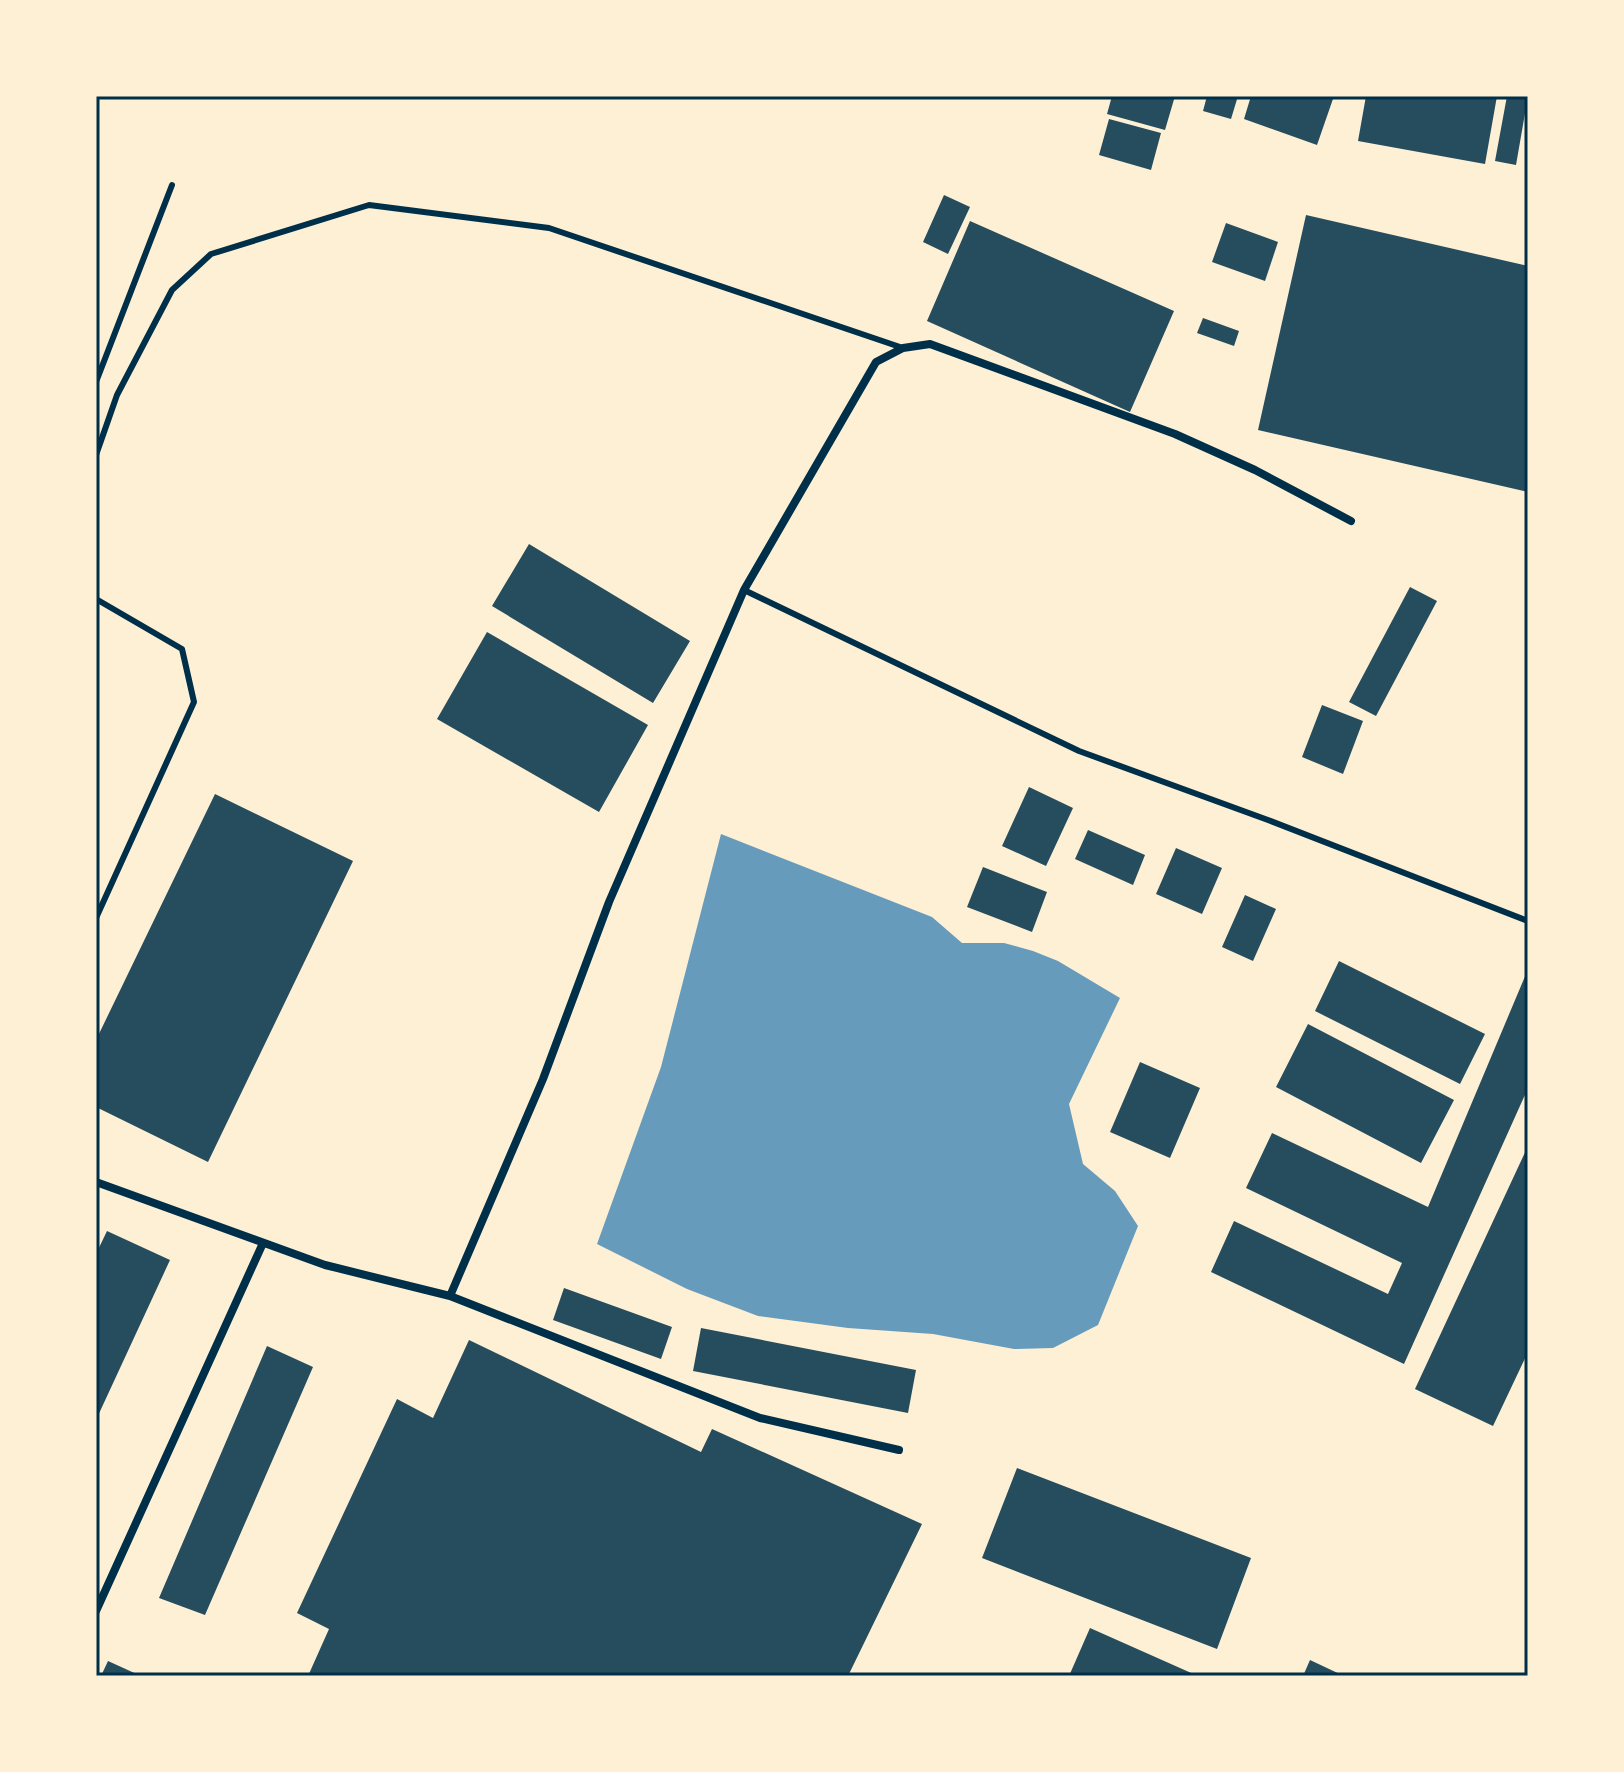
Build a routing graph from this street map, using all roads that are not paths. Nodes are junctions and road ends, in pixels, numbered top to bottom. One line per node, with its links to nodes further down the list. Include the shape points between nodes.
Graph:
1 (172, 185): 3 (lane)
2 (903, 348): 4 (lane, via 549,228 369,205 211,254 172,290 117,395); 5 (street, via 930,344 1175,434); 6 (street, via 876,362)
3 (96, 382)
4 (96, 455)
5 (1351, 521)
6 (744, 590): 9 (lane, via 1079,751); 12 (street, via 609,902 543,1079)
7 (96, 599): 8 (lane, via 182,649 194,702)
8 (96, 918)
9 (1528, 921)
10 (96, 1182): 11 (street)
11 (263, 1243): 12 (street, via 325,1265); 14 (street)
12 (450, 1296): 13 (street, via 760,1418)
13 (899, 1450)
14 (96, 1611)

